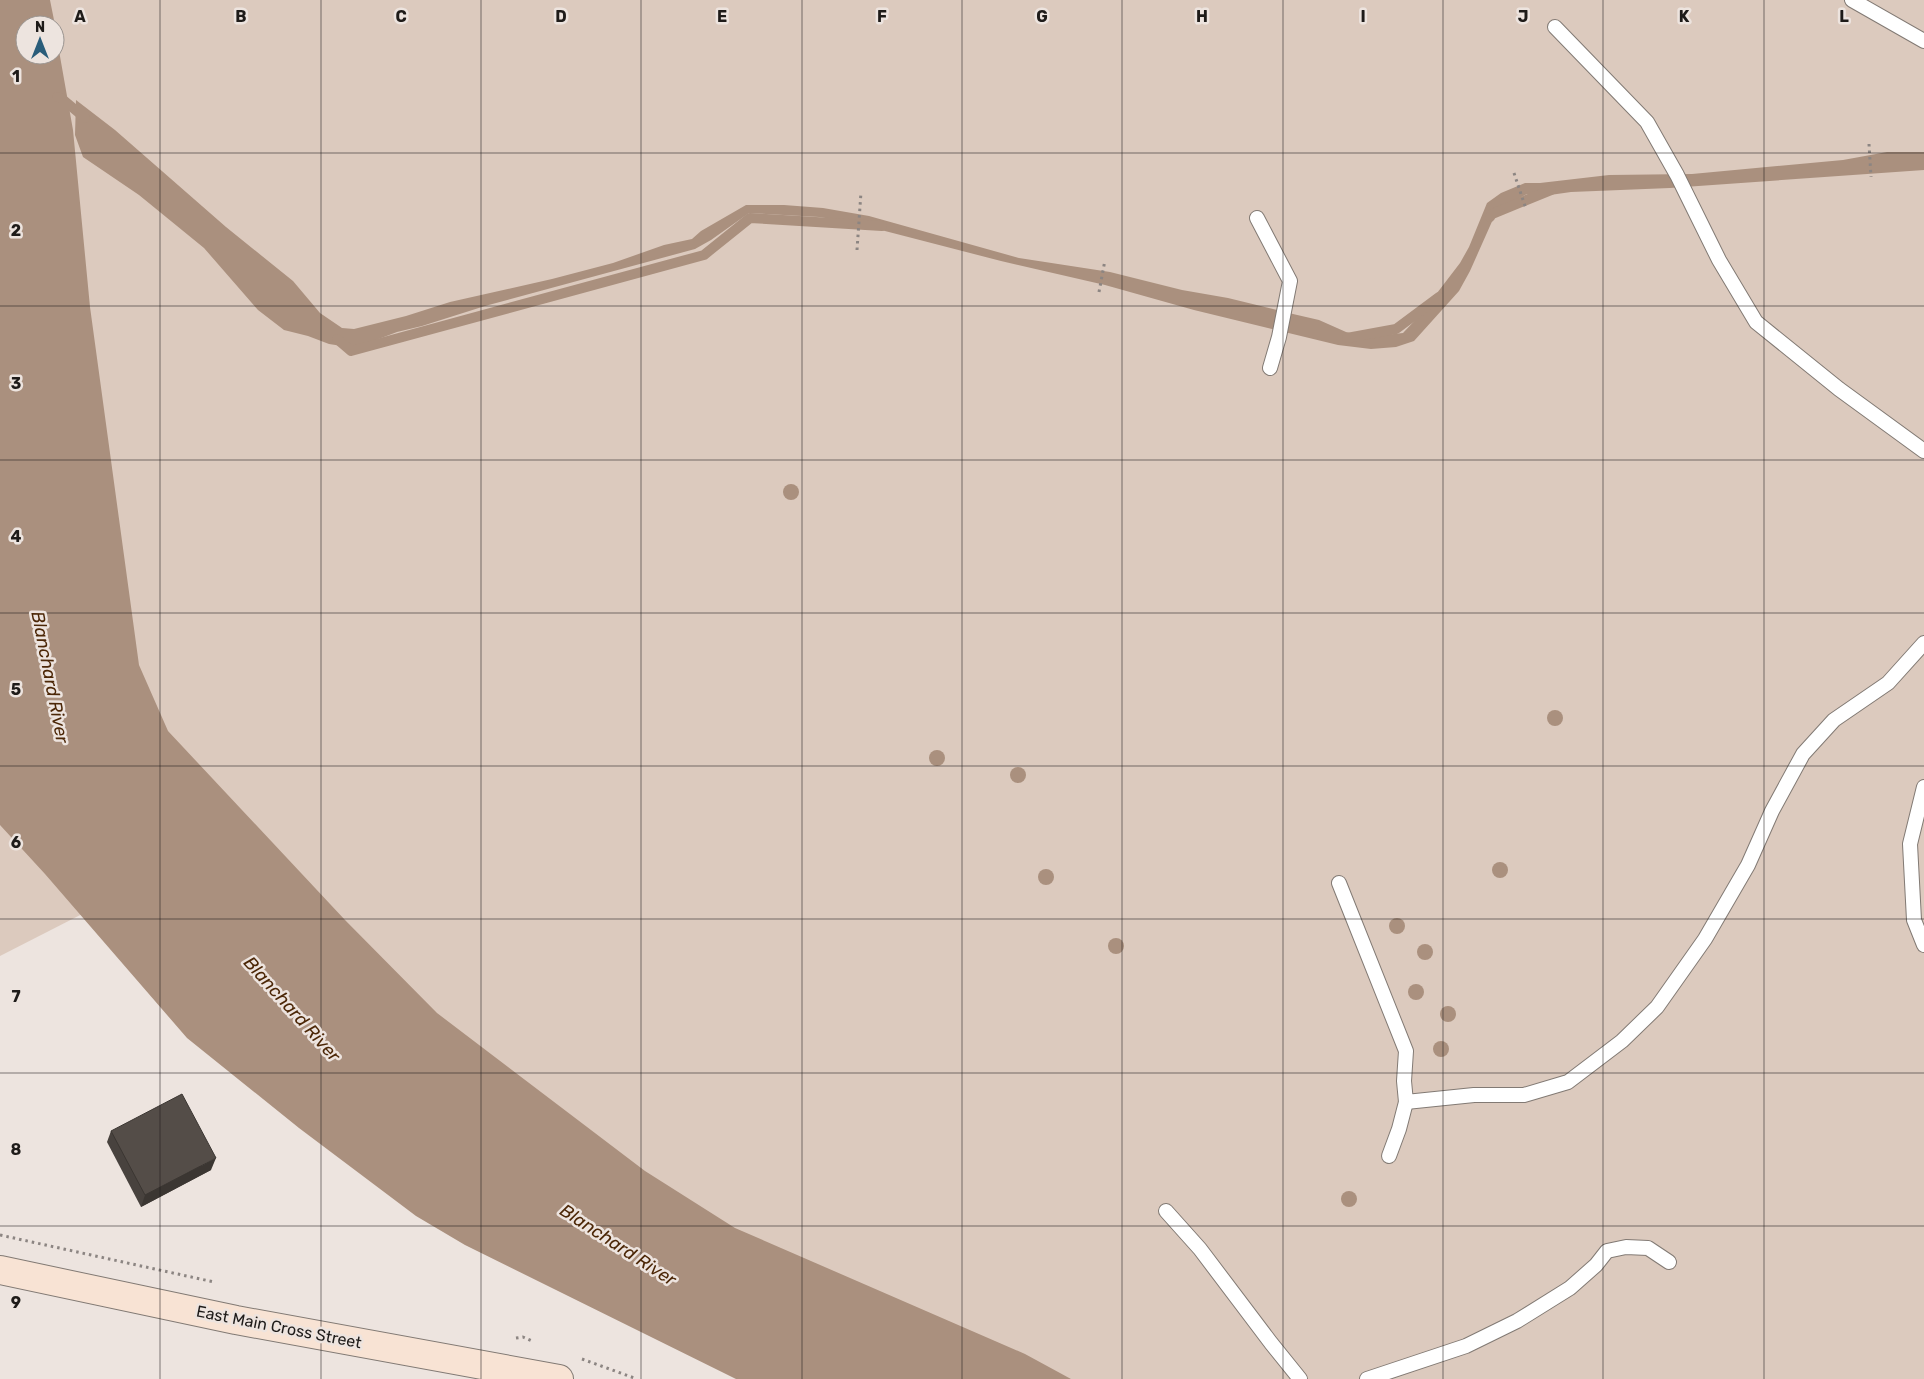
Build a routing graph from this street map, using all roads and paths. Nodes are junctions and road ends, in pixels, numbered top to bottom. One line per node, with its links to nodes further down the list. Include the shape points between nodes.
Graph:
1 (1852, 0): 3 (lane)
2 (1555, 27): 14 (lane, via 1647,122 1719,260 1756,322 1839,390)
3 (1924, 41)
4 (1869, 144): 6 (path)
5 (1514, 173): 8 (path)
6 (1872, 177)
7 (861, 192): 10 (path)
8 (1526, 209)
9 (1257, 218): 13 (lane, via 1290,281)
10 (857, 250)
11 (1104, 260): 12 (path)
12 (1099, 292)
13 (1270, 368)
14 (1924, 451)
15 (1924, 643): 19 (lane, via 1888,684 1834,720 1803,754 1748,865 1705,939 1657,1007 1622,1041 1568,1082 1524,1095 1474,1095)
16 (1924, 787): 18 (lane, via 1910,844 1914,920)
17 (1339, 882): 19 (lane, via 1406,1051)
18 (1924, 945)
19 (1406, 1102): 20 (lane)
20 (1389, 1156)
21 (1166, 1211): 25 (lane)
22 (1669, 1262): 26 (lane, via 1648,1248 1626,1247 1607,1251 1570,1288 1517,1321 1466,1346)
23 (0, 1270): 24 (main road, East Main Cross Street, via 236,1320)
24 (559, 1379)
25 (1300, 1379)
26 (1367, 1379)

